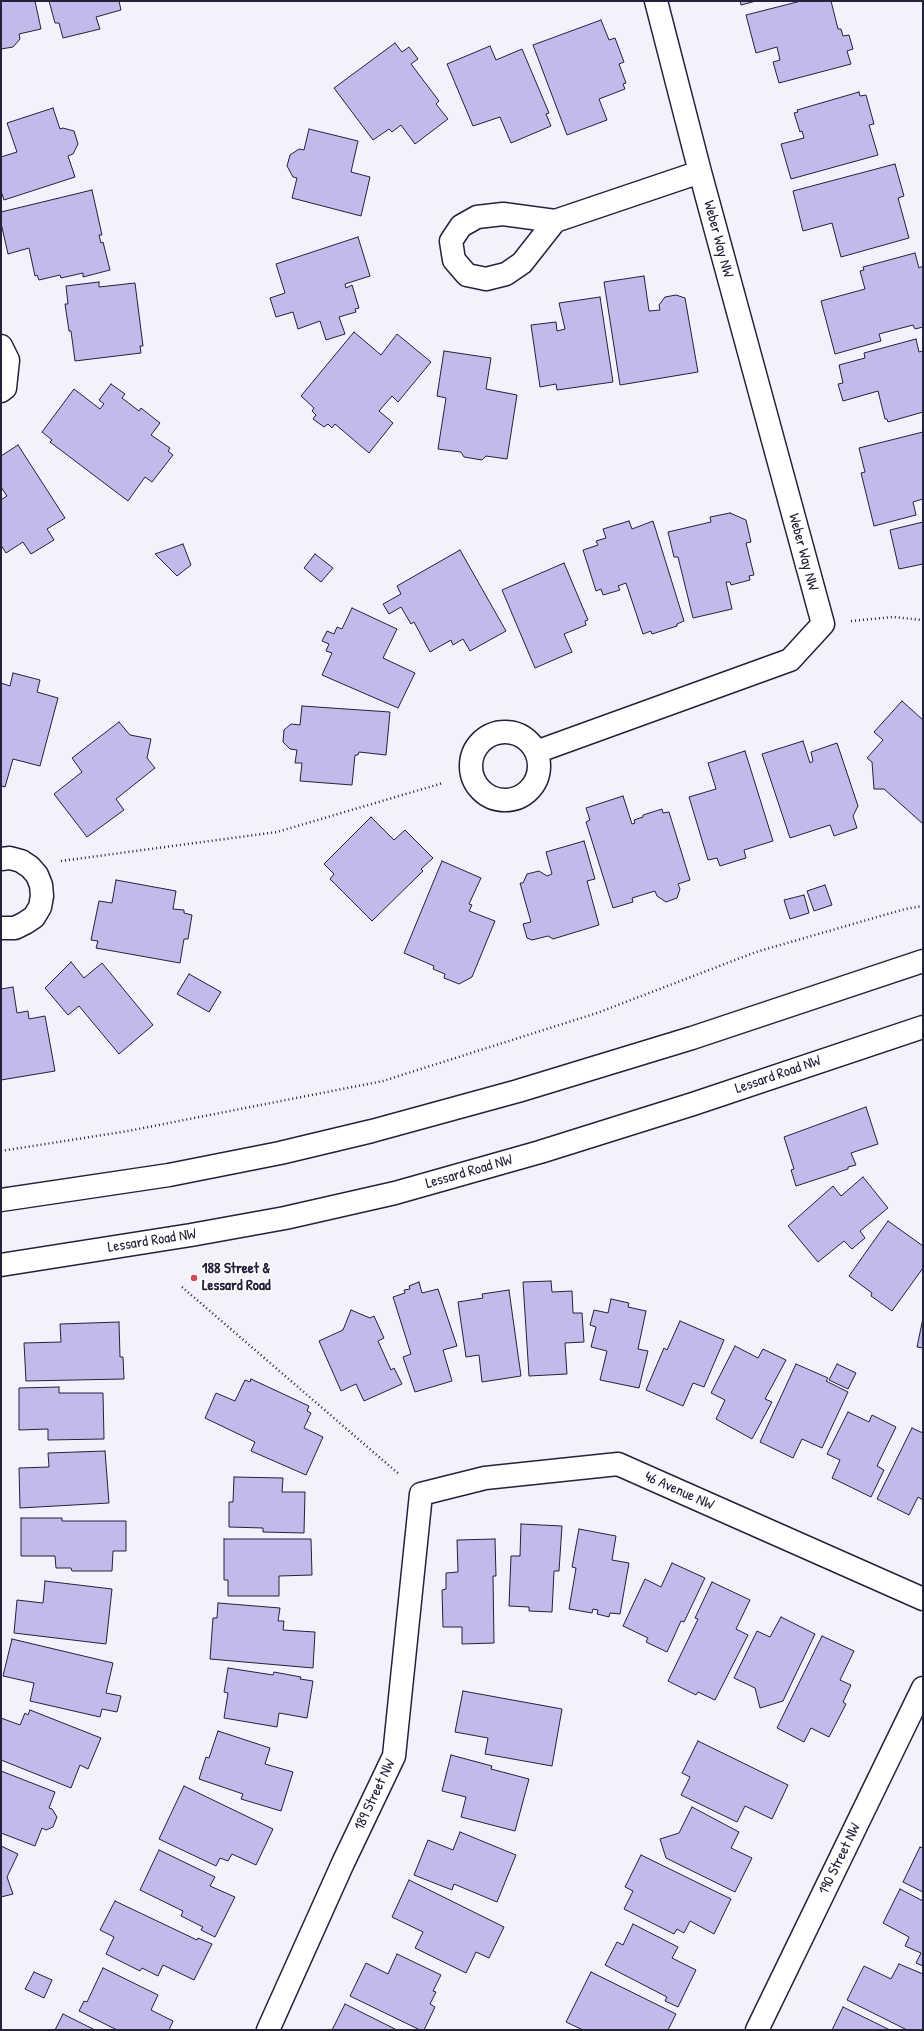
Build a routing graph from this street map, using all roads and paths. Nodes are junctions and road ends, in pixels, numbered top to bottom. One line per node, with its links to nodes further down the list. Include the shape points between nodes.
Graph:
1 (656, 1): 2 (street, Weber Way NW)
2 (700, 172): 3 (street); 7 (street, Weber Way NW)
3 (555, 221)
4 (1, 346): 5 (street, via 8,360 5,388)
5 (1, 391)
6 (923, 620): 7 (path, via 893,617)
7 (823, 624): 8 (street, via 790,660)
8 (536, 752)
9 (443, 783): 11 (path, via 277,832 64,859)
10 (1, 859): 11 (street, via 21,861 30,866)
11 (37, 875): 13 (street, via 42,896 40,907 34,917 15,928)
12 (923, 906): 16 (path, via 756,952 597,1013 383,1081 128,1131)
13 (1, 928)
14 (923, 961): 17 (street, via 692,1038 518,1091 372,1131 280,1153 169,1175)
15 (923, 1027): 18 (street, Lessard Road NW, via 562,1146 395,1193 285,1218)
16 (1, 1151)
17 (1, 1200)
18 (1, 1265)
19 (182, 1287): 20 (path)
20 (421, 1494): 21 (street, 46 Avenue NW, via 485,1478 618,1464); 23 (street, 189 Street NW, via 394,1756)
21 (923, 1599)
22 (923, 1688): 24 (street, 190 Street NW)
23 (268, 2030)
24 (757, 2030)

